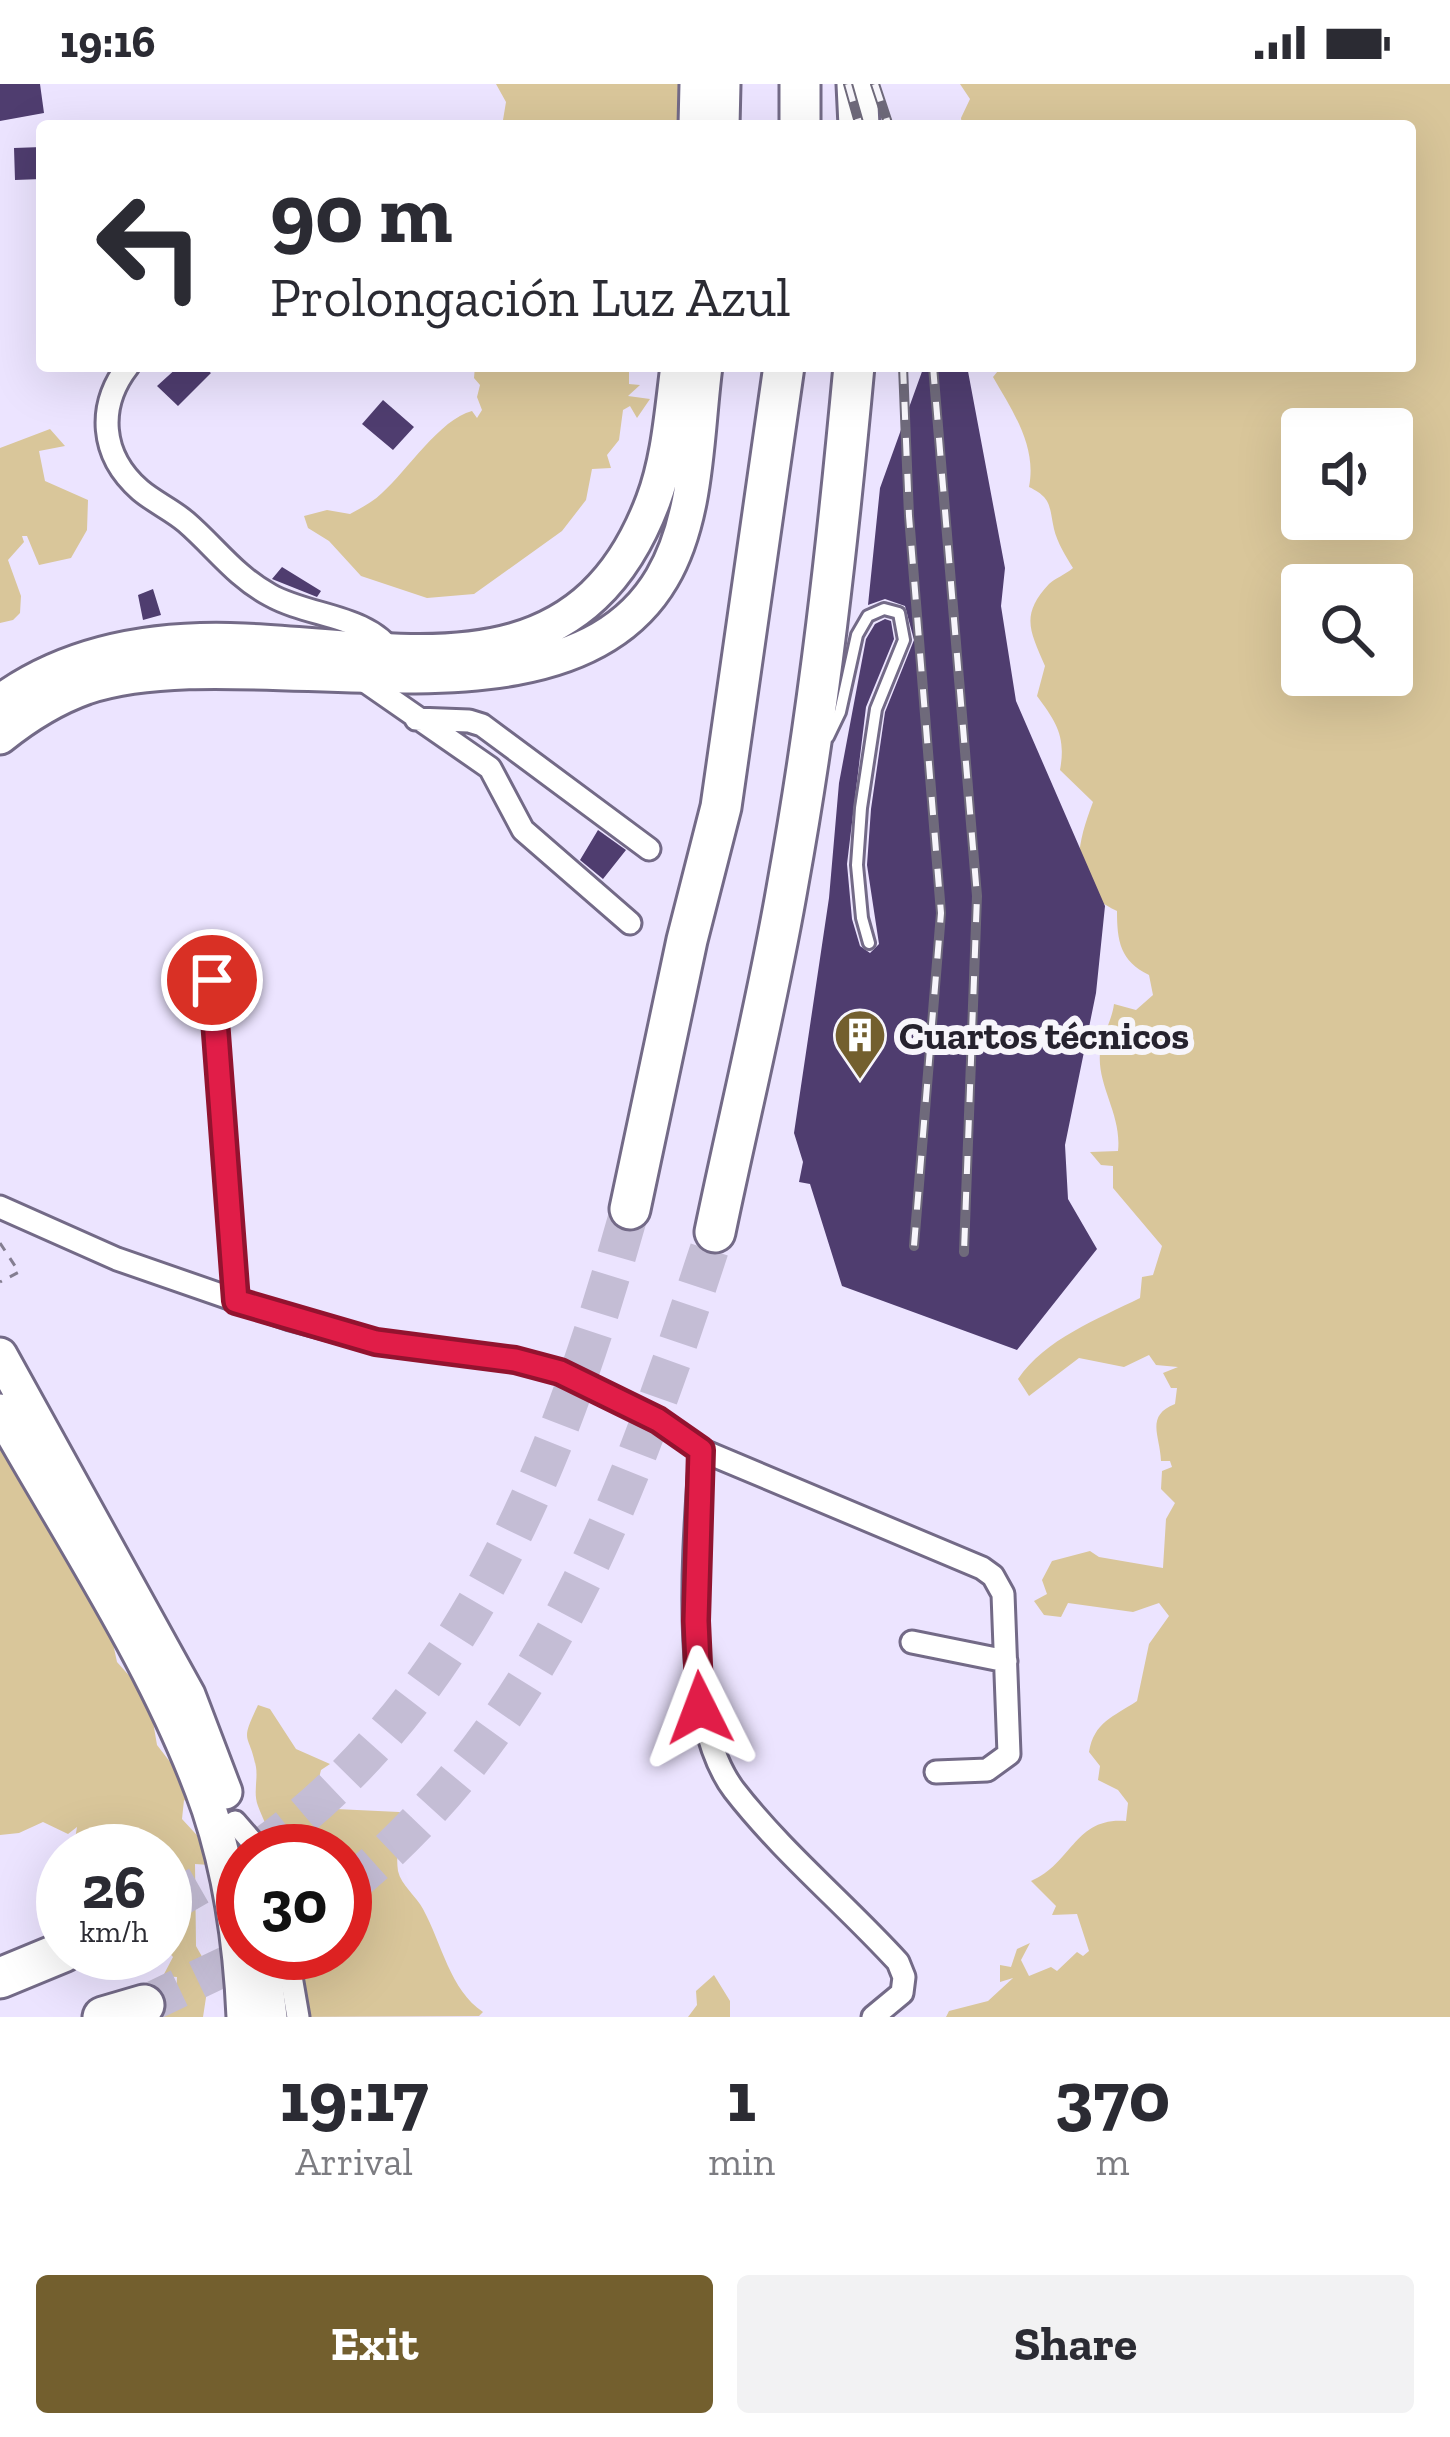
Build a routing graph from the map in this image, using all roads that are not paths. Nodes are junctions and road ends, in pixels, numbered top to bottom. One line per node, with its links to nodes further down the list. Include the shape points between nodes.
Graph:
1 (697, 84): 5 (main road)
2 (723, 84): 6 (main road)
3 (800, 84): 7 (highway)
4 (857, 84): 8 (highway)
5 (696, 120)
6 (722, 120)
7 (800, 120)
8 (860, 120)
9 (124, 372): 14 (street, via 105,420 119,466 135,486 266,594 375,632)
10 (677, 372): 14 (main road, via 654,499 609,582 538,632 486,647)
11 (704, 372): 15 (main road, via 680,537 629,621 598,643 531,664)
12 (783, 372): 25 (highway, via 721,807)
13 (853, 372): 19 (highway)
14 (394, 654): 16 (main road, via 244,641 149,645 71,662)
15 (355, 675): 17 (street); 18 (main road, via 237,669 130,677 62,697)
16 (0, 702)
17 (416, 719): 20 (street, via 482,725); 21 (street, via 490,768 523,830)
18 (0, 737)
19 (805, 783): 22 (lane, via 841,712 857,635 868,616 898,613 904,640 877,709 861,808 857,865); 26 (highway)
20 (649, 848)
21 (630, 923)
22 (869, 943)
23 (212, 980): 27 (street)
24 (0, 1207): 27 (street)
25 (630, 1209)
26 (715, 1232)
27 (236, 1301): 30 (street, via 376,1342 560,1372)
28 (0, 1355): 34 (main road, via 188,1694)
29 (0, 1411): 42 (main road, via 194,1772 225,1870)
30 (701, 1450): 32 (street, via 982,1568 1003,1594); 40 (street, via 696,1621 706,1734 733,1788 898,1962 902,1993)
31 (912, 1642): 32 (street)
32 (1006, 1661): 33 (street, via 1005,1761)
33 (936, 1772)
34 (234, 1824)
35 (36, 1963): 36 (highway)
36 (0, 1978)
37 (265, 1980): 43 (main road)
38 (292, 1980): 44 (street)
39 (144, 2005): 41 (highway)
40 (877, 2014)
41 (103, 2017)
42 (244, 2017)
43 (270, 2017)
44 (298, 2017)

